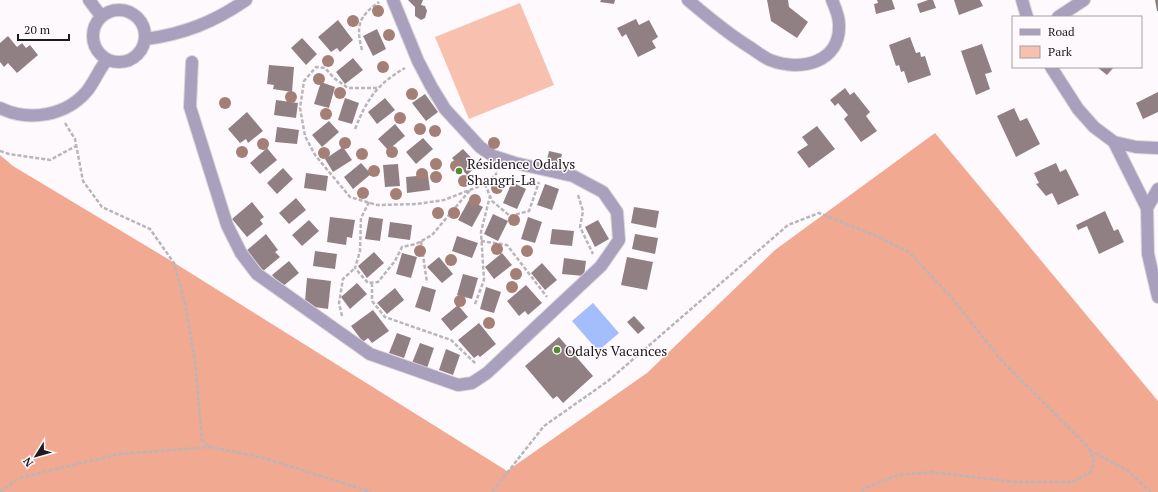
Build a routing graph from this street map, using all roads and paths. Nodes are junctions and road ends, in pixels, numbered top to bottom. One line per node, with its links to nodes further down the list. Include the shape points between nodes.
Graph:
1 (90, 0): 9 (street)
2 (246, 0): 12 (street, via 225,14 189,30)
3 (383, 0): 13 (path, via 365,12 358,32)
4 (393, 0): 16 (street)
5 (688, 0): 6 (street, via 732,36 770,60 791,64 812,64 826,56 836,44 839,24)
6 (832, 0)
7 (1022, 0): 10 (street)
8 (1084, 0): 11 (street)
9 (102, 16): 12 (street, via 118,9 135,15 142,22); 14 (street, via 93,30 93,39 98,51)
10 (1027, 16)
11 (1060, 16)
12 (146, 39): 14 (street, via 140,52 129,60)
13 (362, 50)
14 (107, 60): 20 (street, via 87,90 75,102)
15 (192, 62): 44 (street, via 190,107 227,225 241,253 256,274)
16 (418, 62): 18 (path, via 388,78); 26 (street, via 445,109 480,147 493,156)
17 (1052, 68): 22 (street, via 1078,109 1094,127)
18 (377, 88): 21 (path, via 362,112); 33 (path, via 348,88 325,68 316,67 304,81 300,108 305,136 315,155 350,197)
19 (0, 108): 20 (street, via 25,117)
20 (59, 112): 23 (path, via 75,139)
21 (356, 129)
22 (1114, 142): 24 (street); 34 (street)
23 (76, 146): 25 (path, via 50,160); 46 (path, via 83,181 102,207 150,229 174,263 185,303 195,361 202,440)
24 (1158, 148)
25 (0, 151)
26 (510, 161): 27 (street); 29 (path)
27 (543, 169): 28 (street); 32 (path, via 529,211 510,216 492,201)
28 (573, 176): 37 (path, via 583,211 580,227); 37 (street, via 603,192 617,212 619,240)
29 (485, 184): 30 (path); 32 (path)
30 (471, 189): 33 (path, via 444,200 417,204); 35 (path, via 432,235)
31 (1158, 189): 34 (street)
32 (490, 196): 36 (path)
33 (369, 202): 38 (path, via 361,218 360,251)
34 (1148, 208): 41 (street, via 1148,254)
35 (421, 241): 39 (path, via 402,247 395,261 378,282); 40 (path)
36 (481, 241): 42 (path, via 484,280); 43 (path, via 507,245)
37 (601, 266): 43 (street)
38 (355, 268): 39 (path, via 368,283); 44 (path, via 342,279 339,303)
39 (372, 283): 45 (path, via 372,301 385,317 451,340)
40 (427, 283)
41 (1158, 296)
42 (475, 304)
43 (556, 308): 45 (street)
44 (346, 338): 45 (street, via 370,354 458,385 472,383)
45 (487, 373)
46 (211, 447): 48 (path, via 119,454 19,478); 49 (path, via 264,458)
47 (1089, 450): 50 (path, via 1067,424 1001,360 952,298 909,252 819,213 788,225 608,381 544,426); 51 (path, via 1094,459 1091,472 1072,482 1016,482 932,472 898,474); 52 (path, via 1127,470)
48 (0, 492)
49 (371, 492)
50 (492, 492)
51 (861, 492)
52 (1151, 492)

